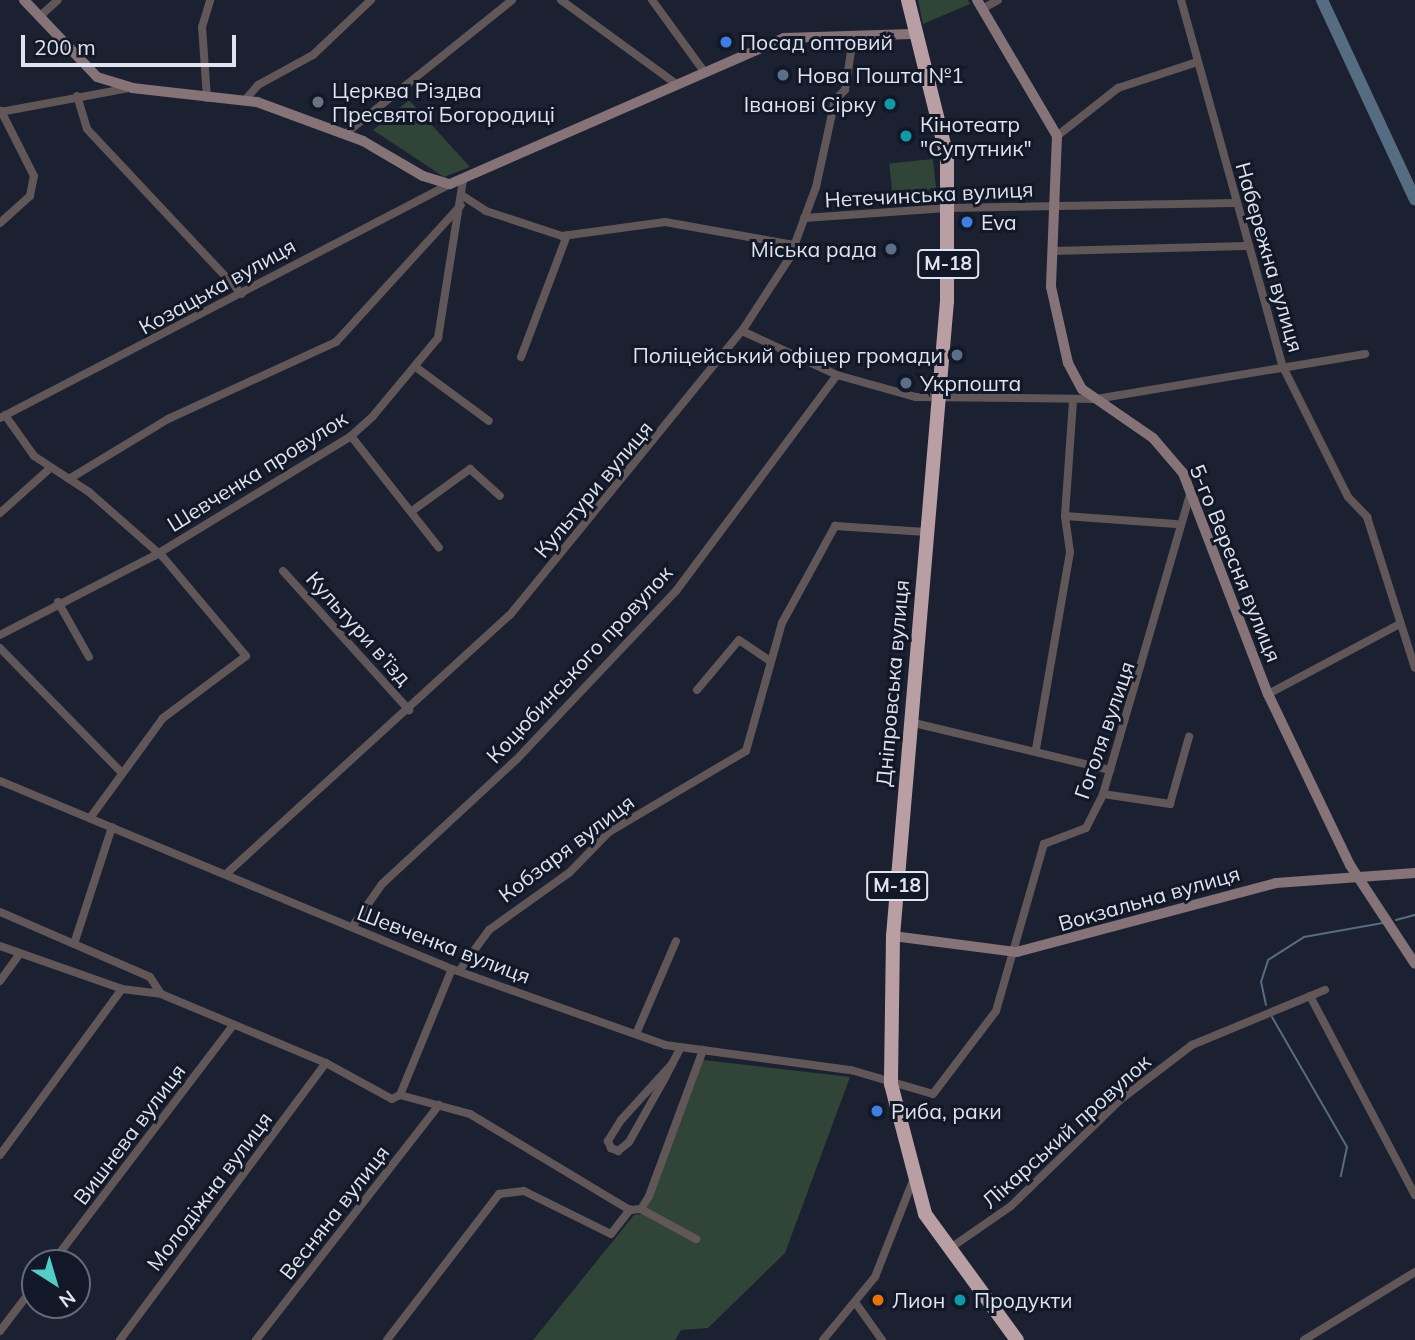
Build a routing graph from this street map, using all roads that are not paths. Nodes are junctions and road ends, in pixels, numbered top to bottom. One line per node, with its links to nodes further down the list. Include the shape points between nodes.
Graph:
1 (23, 0): 12 (street)
2 (58, 0): 12 (street)
3 (210, 0): 20 (street, via 202,27)
4 (371, 0): 21 (street, via 313,55 258,85)
5 (512, 0): 23 (street)
6 (561, 0): 17 (street)
7 (652, 0): 16 (street)
8 (908, 0): 13 (highway, Дніпровська вулиця / М-18)
9 (998, 0): 11 (street)
10 (1181, 0): 15 (street, Набережна вулиця)
11 (979, 5): 24 (street)
12 (39, 17): 18 (street, via 97,77)
13 (912, 34): 14 (street); 30 (highway, Дніпровська вулиця / М-18, via 944,143)
14 (853, 39): 16 (street, via 784,38); 31 (street, Культури вулиця, via 845,90 835,100)
15 (1197, 62): 24 (street, via 1118,88); 28 (street, Набережна вулиця)
16 (703, 70): 17 (street)
17 (675, 83): 25 (street)
18 (132, 88): 19 (street); 20 (street)
19 (77, 96): 22 (street); 37 (street, via 87,129)
20 (207, 98): 21 (street)
21 (245, 100): 23 (street)
22 (0, 111): 32 (street, via 34,176 30,196)
23 (345, 134): 26 (street)
24 (1057, 136): 29 (street, 5-го Вересня вулиця)
25 (463, 181): 26 (street); 27 (street, Шевченка провулок)
26 (450, 184): 37 (street, Козацька вулиця)
27 (462, 201): 33 (street, via 528,228); 42 (street, Шевченка провулок, via 442,325); 51 (street, via 336,342 168,419)
28 (1236, 203): 29 (street, Нетечинська вулиця); 35 (street, Набережна вулиця)
29 (1055, 206): 30 (street, Нетечинська вулиця); 36 (street, 5-го Вересня вулиця)
30 (948, 208): 31 (street, Нетечинська вулиця); 44 (highway, Дніпровська вулиця / М-18)
31 (804, 218): 34 (street, Культури вулиця)
32 (0, 223)
33 (567, 235): 34 (street, via 665,222); 40 (street)
34 (794, 245): 38 (street, Культури вулиця)
35 (1246, 246): 36 (street); 41 (street, Набережна вулиця)
36 (1052, 251): 45 (street, 5-го Вересня вулиця, via 1054,307 1068,363)
37 (242, 293): 47 (street, Козацька вулиця)
38 (742, 331): 43 (street); 71 (street, Культури вулиця, via 510,615)
39 (1365, 354): 41 (street)
40 (521, 358)
41 (1282, 365): 45 (street); 63 (street, Набережна вулиця, via 1348,497 1367,517)
42 (417, 368): 48 (street); 49 (street, Шевченка провулок)
43 (837, 375): 44 (street, via 891,392); 85 (street, Коцюбинського провулок, via 676,591 517,759 382,884)
44 (938, 397): 46 (street); 58 (highway, Дніпровська вулиця / М-18)
45 (1096, 399): 46 (street); 52 (street, 5-го Вересня вулиця, via 1172,456)
46 (1073, 401): 56 (street)
47 (3, 416): 50 (street)
48 (489, 421)
49 (351, 436): 54 (street); 60 (street, Шевченка провулок)
50 (49, 469): 51 (street); 55 (street)
51 (69, 479): 60 (street)
52 (1191, 491): 57 (street, Гоголя вулиця); 70 (street, 5-го Вересня вулиця)
53 (500, 496): 54 (street, via 470,469)
54 (412, 511): 59 (street)
55 (0, 513)
56 (1065, 516): 57 (street); 74 (street, via 1070,552)
57 (1176, 524): 75 (street, Гоголя вулиця, via 1170,575)
58 (926, 532): 67 (street, Кобзаря вулиця, via 835,526); 72 (highway, Дніпровська вулиця / М-18)
59 (439, 548)
60 (157, 554): 62 (street, Шевченка провулок); 76 (street, via 246,656 163,718)
61 (283, 570): 71 (street, Культури в’їзд)
62 (58, 602): 64 (street, Шевченка провулок); 66 (street)
63 (1398, 625): 68 (street, Набережна вулиця); 70 (street)
64 (0, 635)
65 (0, 648): 76 (street)
66 (89, 657)
67 (769, 660): 69 (street, via 738,640); 93 (street, Кобзаря вулиця, via 746,751 609,832 569,873 489,930)
68 (1415, 668)
69 (697, 690)
70 (1268, 694): 83 (street, 5-го Вересня вулиця, via 1350,865)
71 (409, 710): 82 (street, Культури вулиця)
72 (910, 722): 74 (street); 86 (highway, Дніпровська вулиця / М-18)
73 (1189, 737): 78 (street, via 1170,804)
74 (1036, 749): 75 (street)
75 (1110, 770): 78 (street, Гоголя вулиця)
76 (122, 773): 79 (street)
77 (0, 781): 79 (street, Шевченка вулиця)
78 (1103, 794): 90 (street, Гоголя вулиця, via 1086,828 1044,844)
79 (90, 818): 80 (street, Шевченка вулиця)
80 (112, 827): 82 (street, Шевченка вулиця); 88 (street)
81 (1415, 873): 83 (street, Вокзальна вулиця)
82 (226, 874): 85 (street, Шевченка вулиця)
83 (1363, 880): 90 (street, Вокзальна вулиця, via 1243,890); 92 (street, 5-го Вересня вулиця)
84 (0, 912): 88 (street)
85 (352, 927): 93 (street, Шевченка вулиця)
86 (893, 936): 90 (street, Вокзальна вулиця); 105 (highway, Дніпровська вулиця / М-18)
87 (676, 941): 100 (street)
88 (74, 944): 97 (street, via 149,977)
89 (0, 946): 91 (street)
90 (1017, 952): 105 (street, Шевченка вулиця, via 996,1011 940,1092)
91 (19, 956): 94 (street); 95 (street)
92 (1415, 964)
93 (456, 970): 100 (street, Шевченка вулиця); 106 (street, Кобзаря вулиця)
94 (0, 981)
95 (122, 989): 97 (street); 108 (street)
96 (1325, 990): 98 (street, Лікарський провулок)
97 (161, 994): 99 (street)
98 (1311, 996): 110 (street); 115 (street, Лікарський провулок, via 1192,1045 1120,1100 1011,1206)
99 (233, 1025): 103 (street); 114 (street, Вишнева вулиця)
100 (636, 1034): 101 (street, Шевченка вулиця)
101 (681, 1047): 102 (street, Шевченка вулиця); 104 (street)
102 (704, 1050): 105 (street, Шевченка вулиця, via 851,1070); 111 (street)
103 (326, 1063): 106 (street, via 392,1099); 120 (street, Молодіжна вулиця)
104 (672, 1064): 104 (street, via 629,1142 618,1151 611,1148 610,1136)
105 (891, 1084): 109 (highway, Дніпровська вулиця / М-18)
106 (400, 1095): 107 (street)
107 (439, 1105): 112 (street, via 470,1114); 121 (street, Весняна вулиця)
108 (0, 1155)
109 (912, 1183): 115 (highway, Дніпровська вулиця / М-18); 118 (street, via 898,1231)
110 (1415, 1195)
111 (641, 1209): 112 (street); 113 (street)
112 (630, 1210): 122 (street, via 611,1234 524,1191 499,1194)
113 (696, 1239)
114 (63, 1249)
115 (947, 1251): 125 (highway, Дніпровська вулиця / М-18)
116 (1415, 1272): 126 (street)
117 (21, 1303): 119 (street)
118 (855, 1303): 123 (street); 124 (street)
119 (0, 1331)
120 (120, 1340)
121 (256, 1340)
122 (387, 1340)
123 (823, 1340)
124 (882, 1340)
125 (1017, 1340)
126 (1304, 1340)

